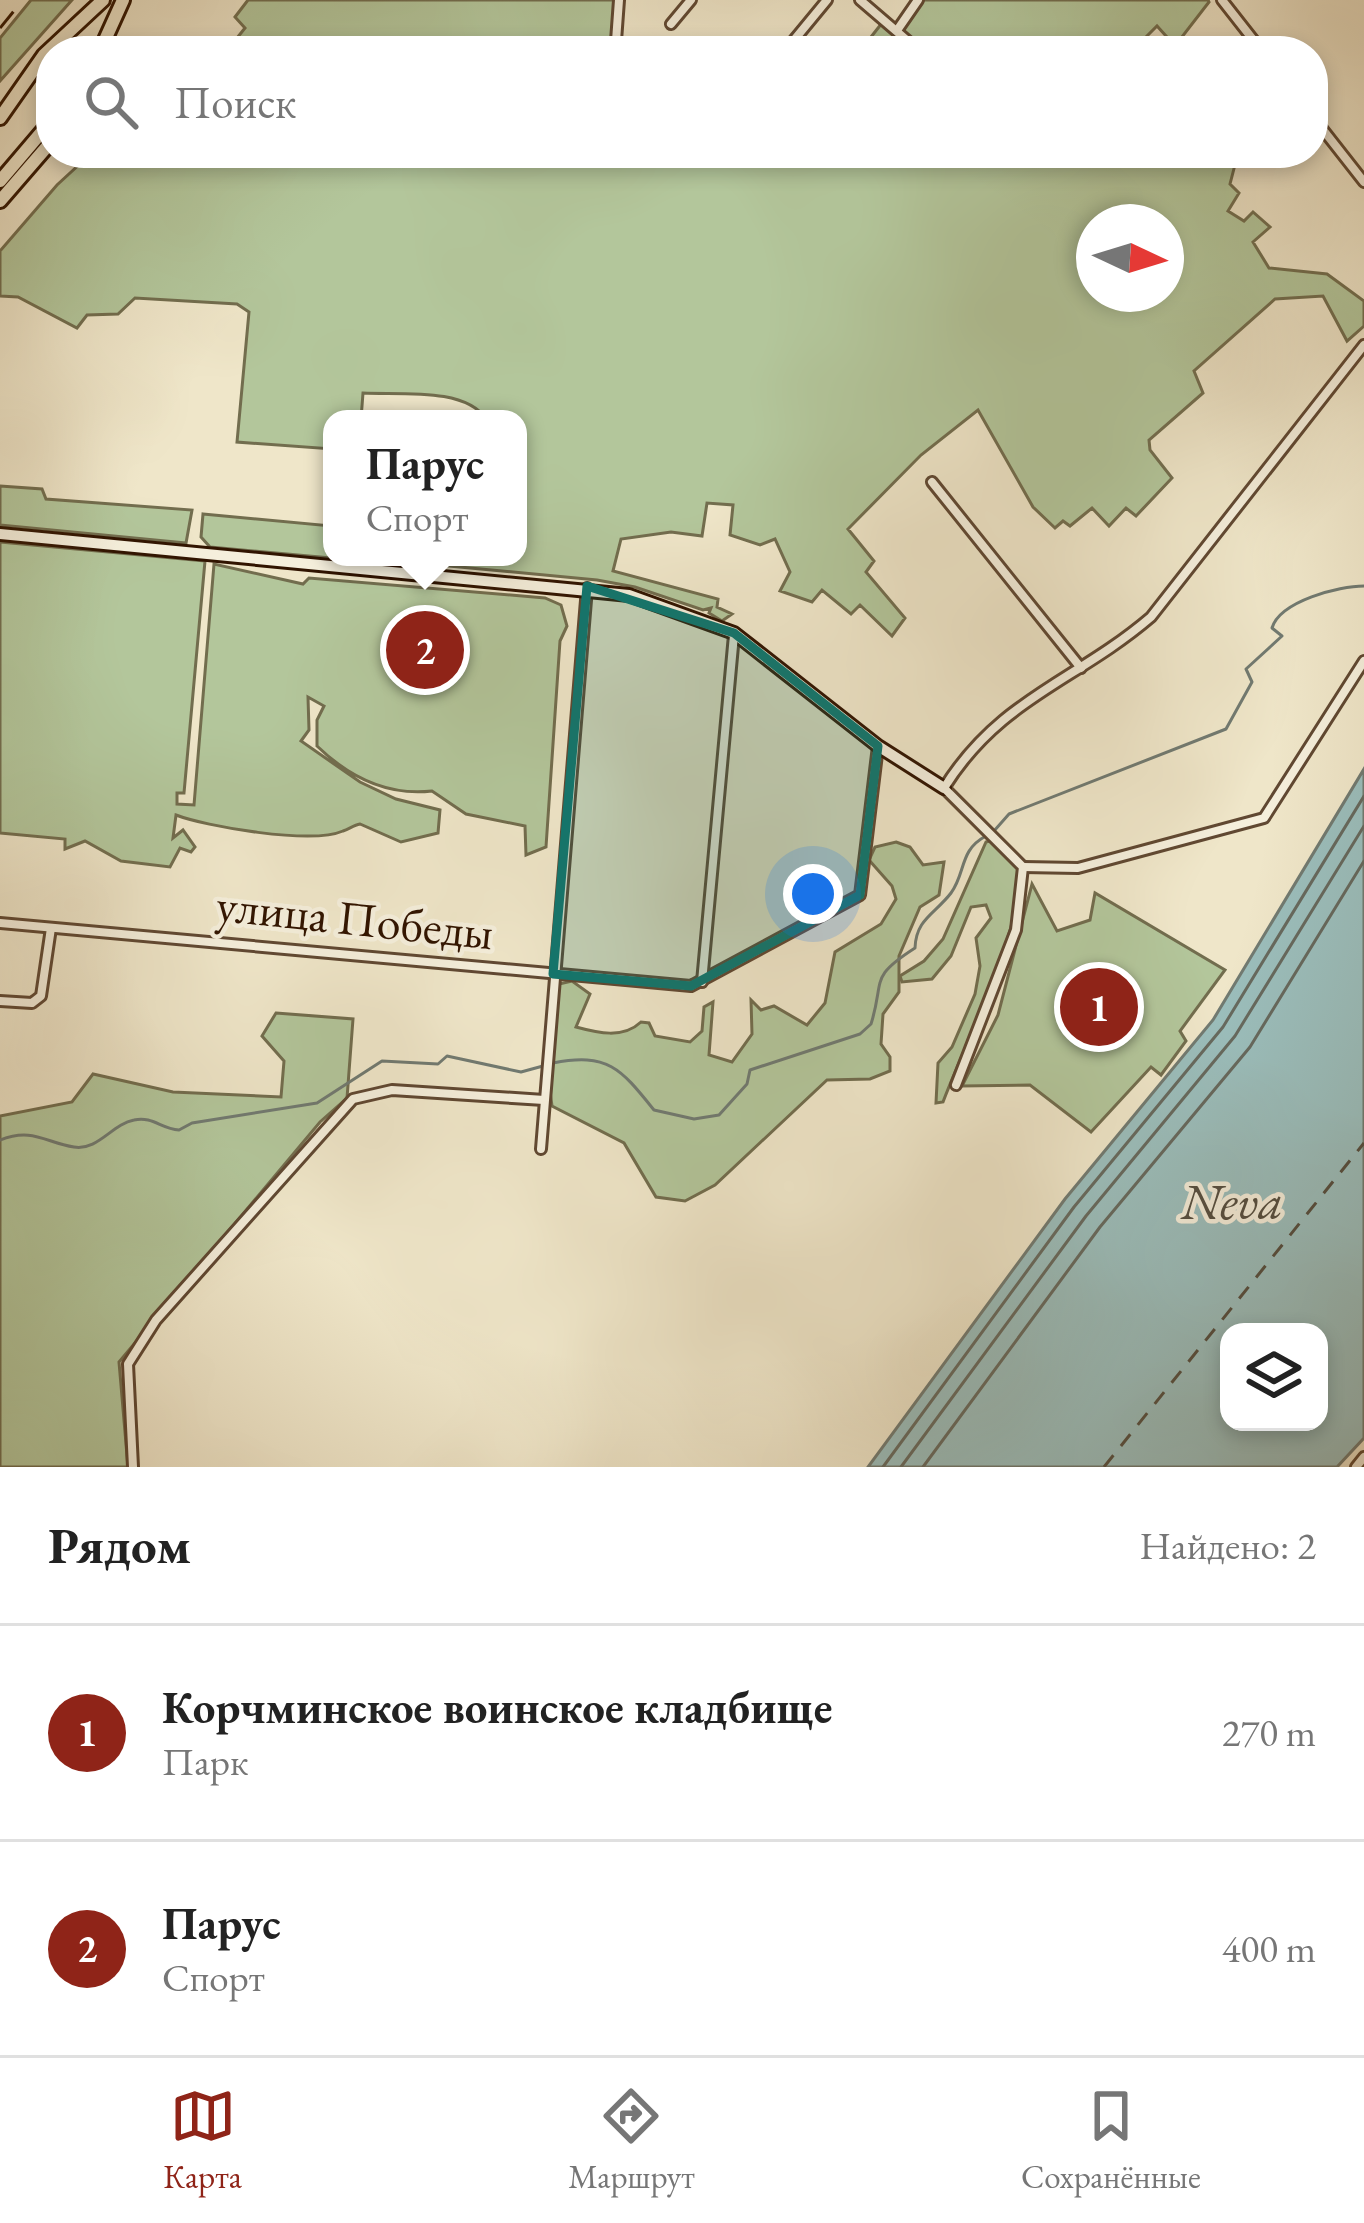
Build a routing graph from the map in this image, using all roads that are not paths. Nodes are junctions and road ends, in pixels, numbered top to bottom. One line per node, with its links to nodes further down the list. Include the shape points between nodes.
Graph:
1 (103, 0): 11 (main road)
2 (123, 0): 12 (main road)
3 (619, 0): 13 (street)
4 (691, 0): 9 (street)
5 (826, 0): 14 (street)
6 (860, 0): 10 (street)
7 (919, 0): 10 (street)
8 (1222, 0): 16 (street)
9 (671, 24)
10 (898, 29): 15 (street)
11 (64, 36)
12 (107, 36)
13 (616, 36)
14 (797, 36)
15 (904, 36)
16 (1250, 36)
17 (36, 66): 18 (main road)
18 (0, 118)
19 (1328, 136): 23 (street)
20 (36, 139): 22 (main road)
21 (36, 159): 24 (main road)
22 (0, 181)
23 (1364, 182)
24 (0, 201)
25 (1364, 346): 33 (street, via 1150,617)
26 (932, 482): 33 (street)
27 (0, 534): 28 (street)
28 (323, 563)
29 (361, 566): 30 (street)
30 (587, 586): 31 (street, via 664,604); 39 (street)
31 (734, 633): 34 (street); 40 (street)
32 (1364, 661): 36 (street, via 1264,818 1078,868)
33 (1081, 668): 35 (street, via 1003,715)
34 (878, 746): 35 (street); 40 (street, via 860,895)
35 (944, 788): 36 (street)
36 (1023, 867): 42 (street, via 1016,930)
37 (0, 923): 38 (street, улица Победы)
38 (51, 928): 39 (street, улица Победы); 41 (street, via 41,996 32,1004)
39 (553, 974): 40 (street, улица Победы); 43 (street)
40 (702, 982)
41 (0, 1001)
42 (956, 1085)
43 (544, 1100): 44 (street); 46 (street, via 392,1090 353,1099 156,1320 128,1364)
44 (541, 1149)
45 (1364, 1457): 47 (street)
46 (133, 1467)
47 (1356, 1467)

